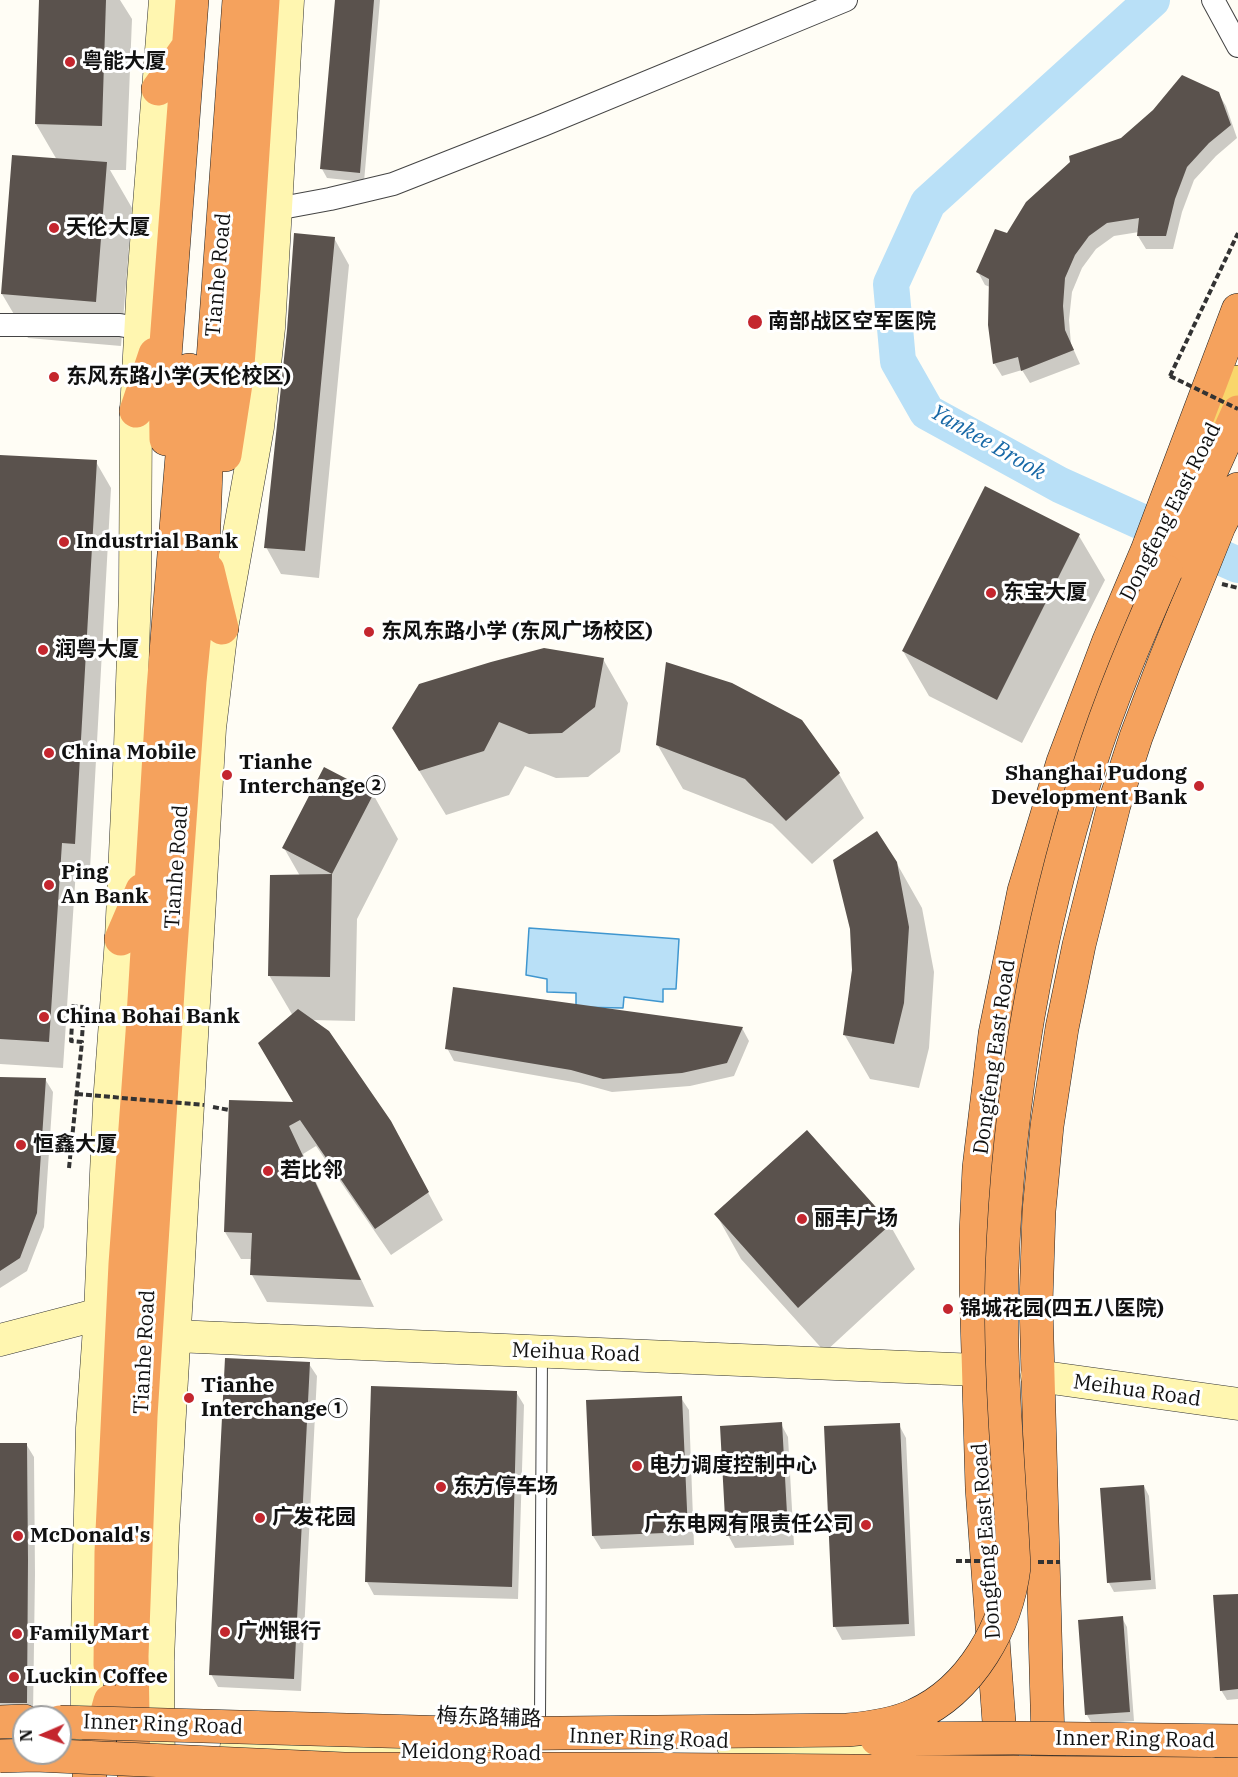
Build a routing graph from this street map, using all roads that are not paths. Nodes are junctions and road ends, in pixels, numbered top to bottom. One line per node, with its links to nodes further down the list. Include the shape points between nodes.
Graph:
1 (165, 0): 11 (main road)
2 (192, 0): 10 (highway)
3 (216, 0): 10 (highway, Tianhe Road)
4 (239, 0): 10 (highway, Tianhe Road)
5 (263, 0): 12 (highway)
6 (288, 0): 12 (main road)
7 (846, 0): 12 (street, via 393,184)
8 (1213, 0): 9 (street)
9 (1238, 46)
10 (212, 53): 11 (highway); 14 (highway); 23 (highway, Tianhe Road, via 207,443)
11 (158, 89): 14 (main road)
12 (263, 210): 23 (highway, via 222,471); 24 (main road, via 268,328 258,426)
13 (1238, 310): 22 (highway)
14 (154, 322): 15 (street); 17 (highway); 23 (highway, via 164,418)
15 (0, 325)
16 (1238, 382): 22 (main road, Dongfeng East Road)
17 (136, 411): 26 (main road, via 134,655)
18 (1238, 411): 39 (highway, bridge, via 1108,712 1069,836 1038,961 1016,1090 1005,1218 1003,1375 1014,1567 1012,1588 994,1636 966,1676 934,1705 914,1716 871,1728)
19 (1238, 474): 21 (main road, Dongfeng East Road)
20 (1238, 489): 21 (highway)
21 (1219, 526): 33 (highway, Dongfeng East Road, via 1125,770 1079,945 1052,1088 1042,1167)
22 (1155, 533): 32 (highway, Dongfeng East Road, via 1063,762 1014,933 995,1034 979,1168)
23 (189, 546): 24 (highway); 25 (highway, Tianhe Road, via 163,689); 40 (highway, Tianhe Road, via 190,681 134,1561)
24 (222, 628): 29 (main road, via 210,728)
25 (152, 866): 26 (highway); 27 (highway, Tianhe Road)
26 (121, 939): 28 (main road)
27 (125, 1264): 28 (highway); 35 (highway, Tianhe Road, via 111,1552)
28 (100, 1314): 30 (main road); 47 (main road, via 92,1428)
29 (174, 1336): 31 (main road, Meihua Road); 40 (main road)
30 (0, 1340)
31 (542, 1352): 32 (main road, Meihua Road); 36 (lane)
32 (977, 1370): 44 (highway, Dongfeng East Road)
33 (1037, 1376): 34 (main road, Meihua Road); 42 (highway, Dongfeng East Road)
34 (1238, 1404)
35 (110, 1701): 47 (highway); 48 (highway)
36 (540, 1719): 40 (street, 梅东路辅路); 44 (street, 梅东路辅路)
37 (72, 1722): 39 (highway, Inner Ring Road, bridge)
38 (1238, 1728): 42 (street)
39 (468, 1734): 41 (highway, Inner Ring Road, bridge, via 774,1742 916,1737)
40 (153, 1741): 44 (main road, Meidong Road); 49 (highway, Tianhe Road)
41 (1238, 1741)
42 (1048, 1751): 43 (main road)
43 (1238, 1753)
44 (1002, 1755)
45 (0, 1756): 46 (highway, Inner Ring Road, bridge, via 344,1769)
46 (1229, 1772): 51 (main road, via 1122,1767); 52 (highway, bridge)
47 (88, 1777)
48 (111, 1777)
49 (134, 1777): 50 (highway)
50 (144, 1777)
51 (1089, 1777)
52 (1159, 1777)

